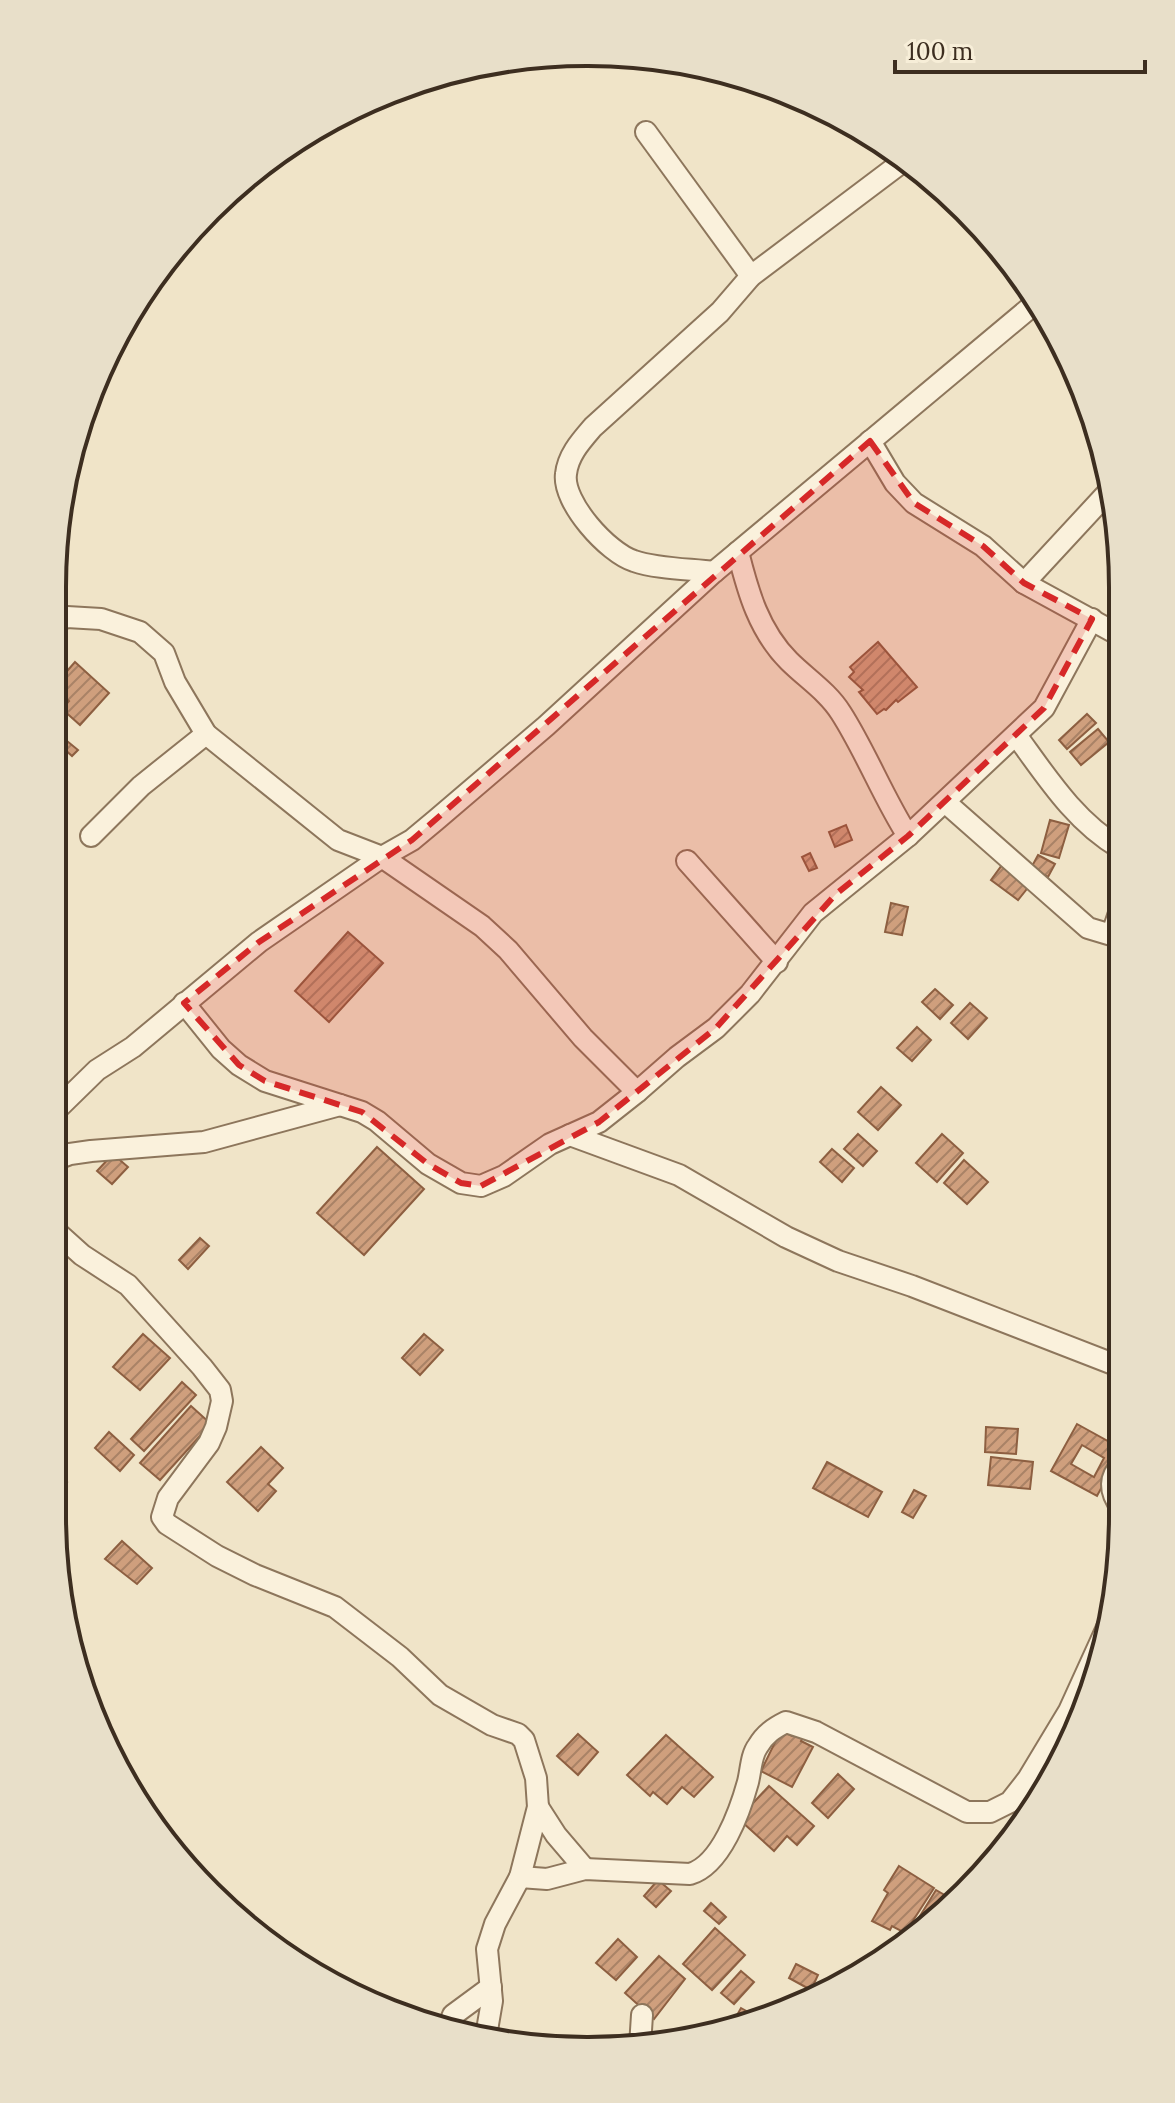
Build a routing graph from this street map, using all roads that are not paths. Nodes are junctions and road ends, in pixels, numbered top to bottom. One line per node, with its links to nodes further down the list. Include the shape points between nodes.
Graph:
1 (646, 132): 3 (street)
2 (895, 167): 3 (street)
3 (751, 276): 8 (street, via 720,312 593,427 575,448 566,472 566,487 595,535 610,548 634,561)
4 (1028, 309): 5 (street)
5 (870, 441): 7 (street); 9 (street, via 914,503 983,546)
6 (1101, 499): 9 (street)
7 (738, 552): 8 (street); 17 (street, via 752,604 769,634 840,711)
8 (714, 572): 19 (street, via 546,726 412,840)
9 (1024, 583): 11 (street)
10 (66, 617): 13 (street, via 101,619 140,632 164,653)
11 (1092, 619): 12 (street); 14 (street, via 1044,708)
12 (1109, 629)
13 (206, 734): 16 (street, via 141,786); 19 (street, via 338,840)
14 (1016, 735): 15 (street); 18 (street, via 1070,805)
15 (945, 802): 17 (street); 21 (street, via 1088,928)
16 (91, 836)
17 (908, 836): 22 (street, via 813,913)
18 (1109, 842)
19 (382, 857): 23 (street, via 259,942); 24 (street, via 482,926)
20 (687, 861): 22 (street)
21 (1109, 934)
22 (777, 962): 24 (street, via 716,1028)
23 (184, 1003): 25 (street); 26 (street, via 239,1065 265,1081)
24 (637, 1092): 27 (street, via 599,1122)
25 (66, 1100)
26 (340, 1105): 27 (street, via 377,1121 428,1164 471,1185 504,1176); 28 (street, via 204,1142)
27 (570, 1135): 30 (street, via 679,1175 838,1261)
28 (66, 1156)
29 (66, 1241): 32 (street, via 128,1285 220,1390 216,1427 168,1498 162,1517 167,1524 255,1575 335,1607 440,1695 518,1734 536,1778)
30 (1109, 1362)
31 (1077, 1692): 33 (street, via 1028,1779 1010,1802 990,1812 967,1812 816,1732 786,1722 755,1748 735,1821 699,1872)
32 (538, 1807): 33 (street); 34 (street)
33 (585, 1869): 34 (street, via 547,1879)
34 (520, 1877): 35 (street, via 487,1949)
35 (491, 1987): 37 (street); 38 (street)
36 (642, 2015): 39 (street)
37 (452, 2019)
38 (487, 2027)
39 (641, 2034)

